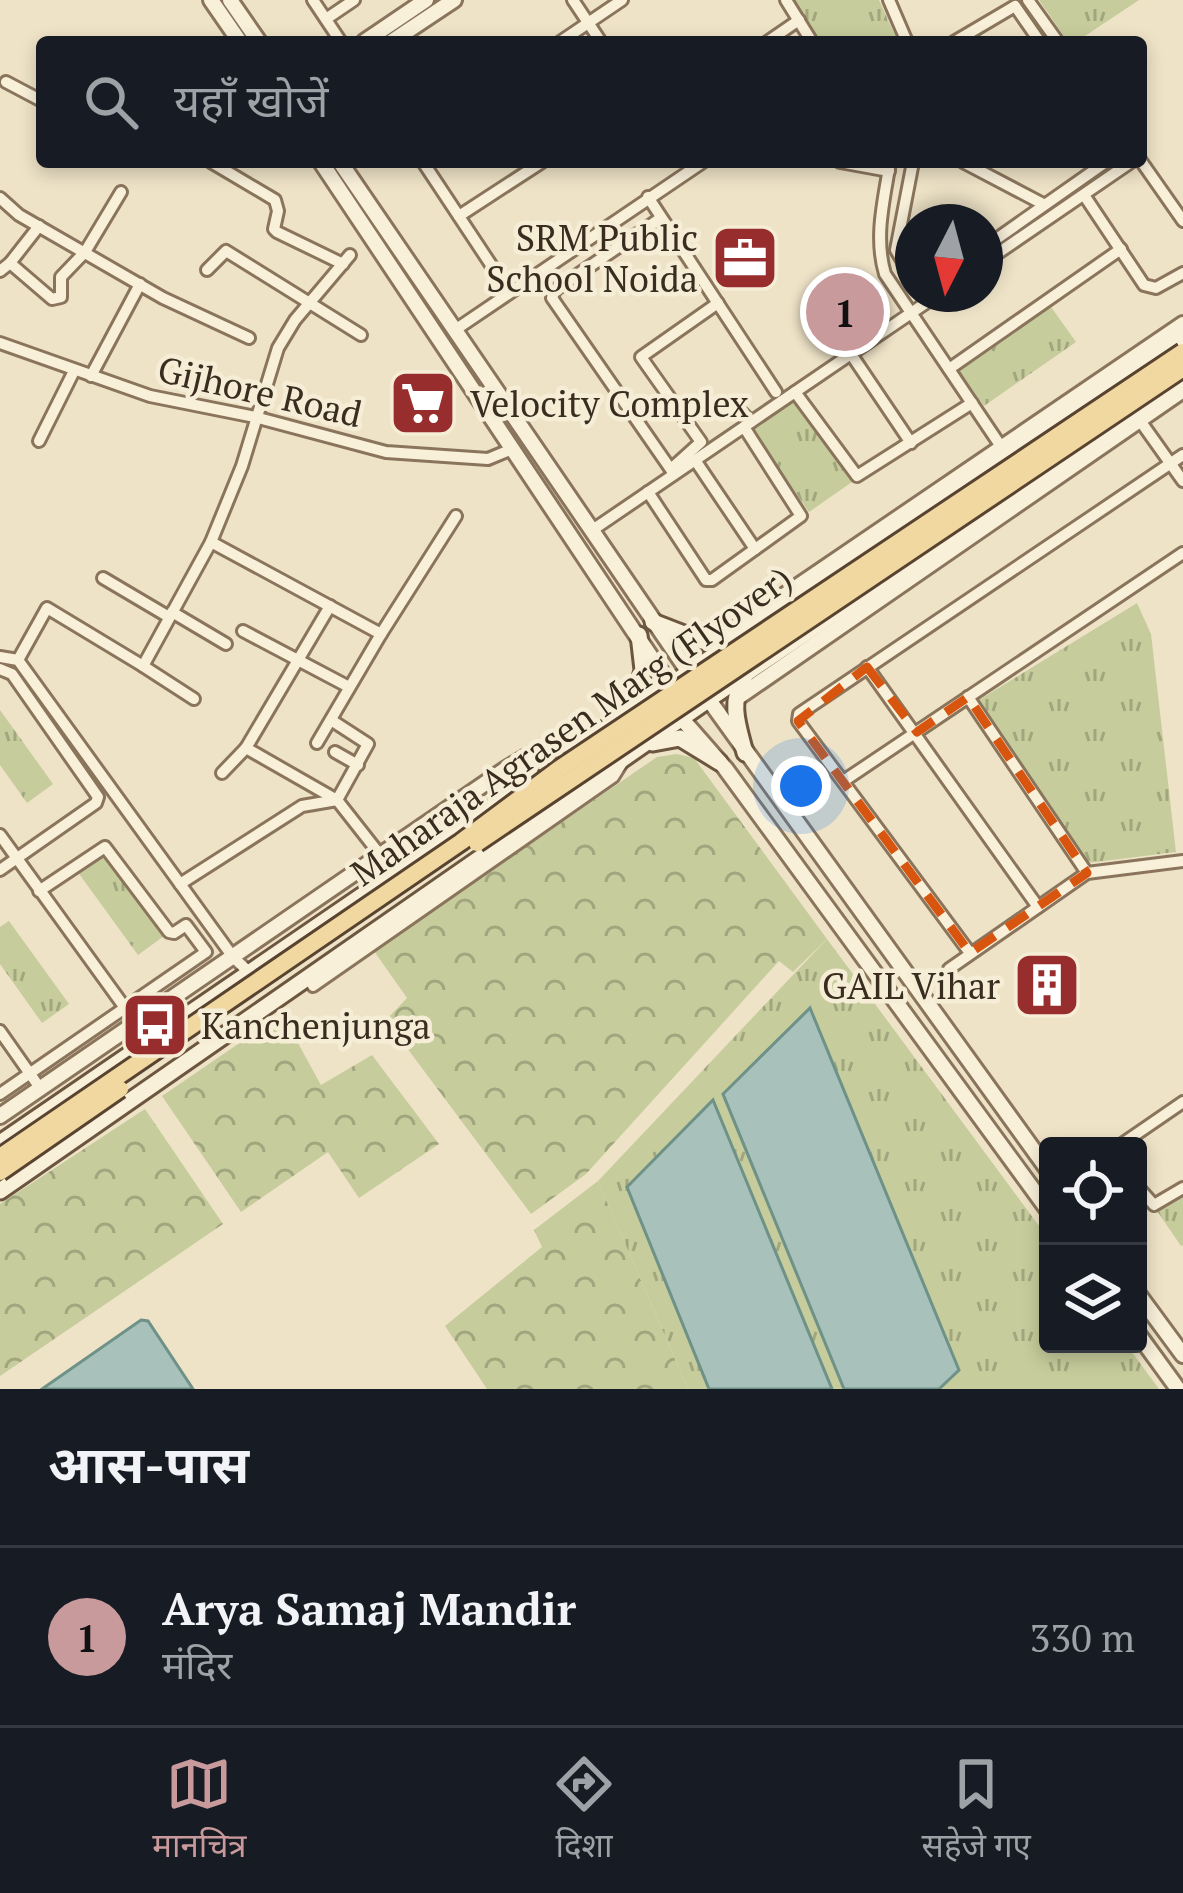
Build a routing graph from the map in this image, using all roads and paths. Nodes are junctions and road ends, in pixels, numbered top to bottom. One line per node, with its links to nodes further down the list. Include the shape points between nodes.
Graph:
1 (211, 0): 15 (street)
2 (230, 0): 16 (street)
3 (314, 0): 12 (street)
4 (354, 0): 12 (street)
5 (426, 0): 18 (street)
6 (454, 0): 19 (street)
7 (572, 0): 14 (street)
8 (622, 0): 14 (street)
9 (786, 0): 13 (street)
10 (889, 0): 24 (street)
11 (1028, 0): 27 (street)
12 (326, 19): 17 (street)
13 (799, 20): 22 (street); 23 (street)
14 (588, 23): 20 (street); 21 (street)
15 (236, 36)
16 (255, 36)
17 (337, 36)
18 (373, 36)
19 (400, 36)
20 (569, 36)
21 (598, 36)
22 (776, 36)
23 (808, 36)
24 (904, 36)
25 (963, 36): 26 (street, via 1015,6)
26 (1036, 36)
27 (1054, 36)
28 (6, 82): 29 (street)
29 (36, 98)
30 (221, 168): 61 (street, via 274,200 277,232 347,259)
31 (325, 168): 85 (street)
32 (344, 168): 64 (street)
33 (427, 168): 48 (street)
34 (533, 168): 48 (street)
35 (684, 168): 44 (street)
36 (889, 168): 63 (street, via 879,254)
37 (912, 168): 46 (street)
38 (974, 168): 47 (street)
39 (1097, 168): 47 (street)
40 (1123, 168): 43 (street)
41 (1146, 168): 50 (street)
42 (121, 192): 55 (street)
43 (1084, 195): 53 (street); 54 (street)
44 (648, 197): 49 (street); 60 (street)
45 (0, 199): 51 (street)
46 (905, 204)
47 (1043, 204): 52 (street)
48 (459, 216): 60 (street)
49 (661, 218): 62 (street); 90 (street, via 552,298)
50 (1183, 221)
51 (39, 226): 55 (street); 56 (street)
52 (1003, 234)
53 (1003, 250)
54 (1121, 250): 58 (street, via 1150,289); 71 (street)
55 (85, 252): 56 (street, via 61,278 61,297 52,299); 59 (street)
56 (5, 267)
57 (207, 270): 61 (street, via 226,250)
58 (1183, 273)
59 (140, 284): 66 (street); 73 (street)
60 (509, 292): 64 (street)
61 (311, 302): 65 (street); 81 (street, via 278,348)
62 (718, 303): 76 (street); 90 (street, via 640,357 700,442)
63 (911, 313): 69 (street); 71 (street)
64 (454, 329): 94 (street)
65 (362, 335)
66 (248, 338)
67 (1182, 340): 86 (main road); 168 (main road, Maharaja Agrasen Marg (Flyover), bridge)
68 (0, 344): 72 (street, Gijhore Road)
69 (851, 354): 77 (street); 84 (street)
70 (1183, 368): 170 (main road, Maharaja Agrasen Marg (Flyover), bridge)
71 (949, 369): 79 (street)
72 (74, 371): 73 (street, Gijhore Road); 83 (street)
73 (92, 376): 81 (street, Gijhore Road)
74 (1183, 379): 80 (main road)
75 (1183, 390): 80 (street)
76 (776, 392)
77 (795, 392): 82 (street); 84 (street, via 857,476)
78 (731, 402): 82 (street)
79 (972, 404): 84 (street); 86 (street)
80 (1137, 416): 89 (street); 99 (main road); 120 (street)
81 (255, 418): 85 (street, Gijhore Road, via 423,456 488,459); 96 (street)
82 (747, 425): 88 (street); 97 (street, via 801,516)
83 (39, 441)
84 (911, 443)
85 (512, 449): 106 (street)
86 (1005, 453): 95 (main road); 108 (street)
87 (1183, 455): 89 (street)
88 (695, 460): 90 (street); 97 (street)
89 (1171, 464): 91 (street); 114 (street)
90 (673, 472): 92 (street)
91 (1183, 481)
92 (648, 492): 94 (street); 97 (street, via 706,580)
93 (456, 516): 105 (street)
94 (591, 531): 103 (street)
95 (887, 538): 99 (main road); 107 (main road)
96 (211, 542): 101 (street); 102 (street)
97 (755, 549)
98 (1183, 553): 121 (street)
99 (908, 564): 115 (main road)
100 (103, 578): 102 (street)
101 (330, 606): 105 (street); 112 (street)
102 (170, 615): 109 (street); 113 (street)
103 (653, 622): 108 (main road); 117 (street)
104 (243, 631): 112 (street)
105 (381, 634): 119 (street)
106 (639, 635): 118 (street); 124 (main road, via 642,686)
107 (736, 639): 108 (main road); 117 (main road)
108 (716, 642)
109 (226, 644)
110 (0, 657): 111 (street)
111 (18, 660): 113 (street, via 47,608); 147 (street)
112 (299, 661): 119 (street); 131 (street)
113 (143, 666): 122 (street)
114 (867, 667): 127 (street); 138 (street, via 799,714)
115 (754, 668): 120 (main road); 123 (main road)
116 (0, 669): 142 (street, via 13,674 98,796)
117 (688, 671): 118 (main road)
118 (669, 684): 124 (main road)
119 (349, 687): 126 (street)
120 (736, 698): 133 (main road)
121 (968, 698): 127 (street); 145 (street)
122 (194, 699)
123 (709, 700): 125 (main road); 133 (street)
124 (633, 709): 128 (main road)
125 (682, 719): 130 (main road); 135 (street)
126 (331, 720): 129 (street); 136 (street, via 365,739)
127 (917, 732): 138 (street); 150 (street)
128 (599, 733): 141 (street, via 526,758); 146 (main road)
129 (317, 743)
130 (644, 745): 134 (main road); 135 (main road, via 680,738)
131 (246, 748): 137 (street); 139 (street)
132 (335, 752): 136 (street)
133 (745, 753): 169 (street)
134 (625, 758): 149 (main road); 155 (street, via 613,777)
135 (719, 762): 174 (street)
136 (358, 765): 139 (street)
137 (222, 773)
138 (845, 780): 151 (street)
139 (337, 800): 141 (street); 147 (street, via 302,806)
140 (0, 835): 142 (street)
141 (381, 856): 152 (street)
142 (16, 858): 144 (street); 148 (street)
143 (1183, 861): 145 (street)
144 (0, 870)
145 (1087, 874): 150 (street)
146 (392, 876): 149 (main road); 154 (main road)
147 (180, 884): 152 (street)
148 (39, 891): 157 (street); 157 (street, via 105,847 169,932 186,925 206,950)
149 (412, 907): 160 (main road)
150 (1037, 907): 151 (street)
151 (970, 953): 153 (street)
152 (233, 957): 154 (street); 157 (street)
153 (949, 968)
154 (250, 974): 159 (main road)
155 (313, 986)
156 (291, 998): 172 (street)
157 (131, 1017): 161 (street); 162 (street)
158 (0, 1031): 161 (street)
159 (153, 1039): 160 (main road); 167 (main road)
160 (173, 1070): 172 (main road)
161 (30, 1074): 162 (street); 163 (street)
162 (40, 1088): 165 (street)
163 (0, 1094)
164 (1183, 1102): 166 (street)
165 (0, 1116)
166 (1132, 1137)
167 (0, 1144)
168 (0, 1157)
169 (1039, 1158)
170 (0, 1172)
171 (1183, 1188): 173 (street, via 1154,1205)
172 (0, 1194)
173 (1147, 1197)
174 (1039, 1198)
175 (1147, 1306): 176 (street)
176 (1160, 1324): 177 (street); 179 (street)
177 (1183, 1336)
178 (1147, 1345): 180 (street)
179 (1183, 1355)
180 (1178, 1382)

